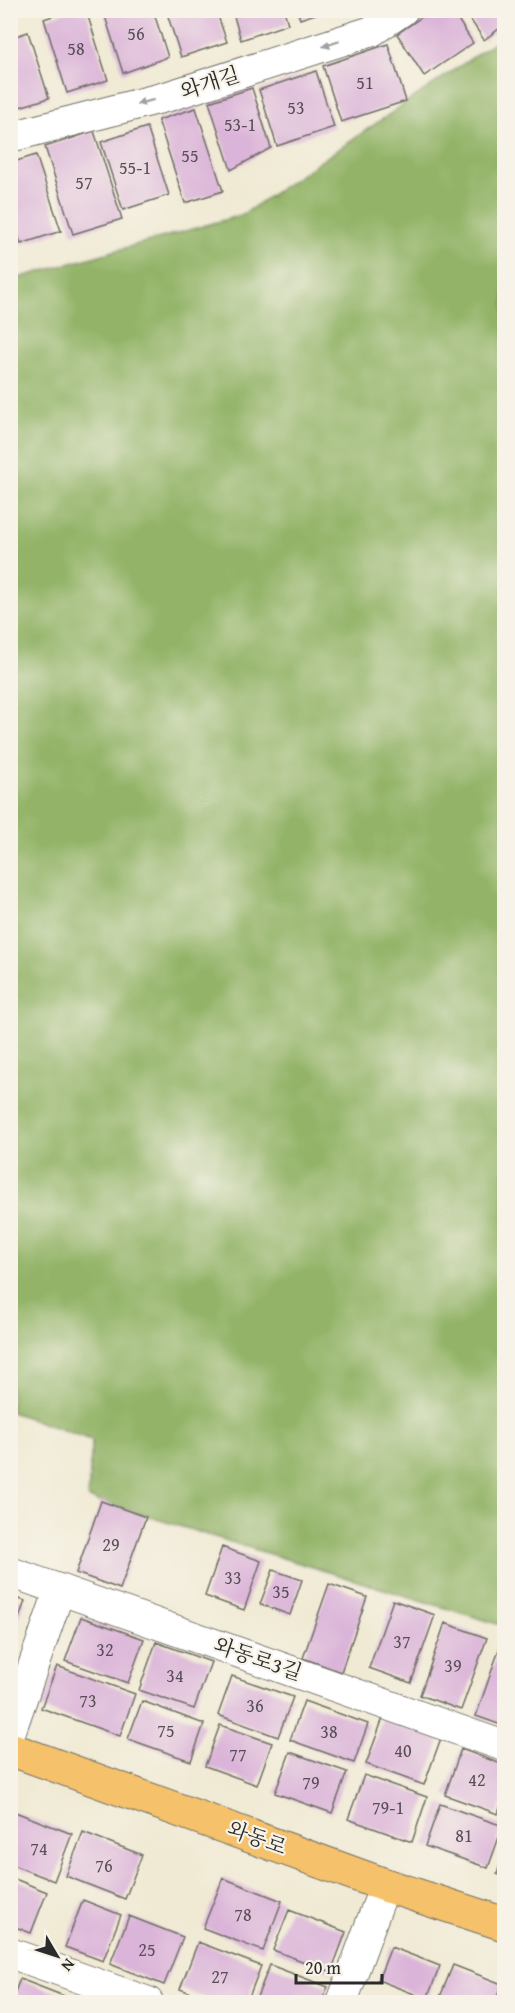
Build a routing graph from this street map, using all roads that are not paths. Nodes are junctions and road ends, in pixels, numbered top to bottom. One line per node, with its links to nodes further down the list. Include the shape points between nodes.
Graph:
1 (403, 10): 2 (street, 와개길)
2 (368, 21): 3 (street, 와개길, one-way to 3, via 169,96)
3 (10, 137)
4 (10, 1572): 5 (street, 와동로3길)
5 (60, 1589): 6 (street); 7 (street, 와동로3길)
6 (10, 1733)
7 (504, 1746)
8 (10, 1749): 9 (main road, 와동로)
9 (385, 1885): 10 (main road, 와동로); 14 (street)
10 (504, 1924)
11 (10, 1953): 12 (street)
12 (90, 1993): 13 (street)
13 (148, 2002)
14 (342, 2002)

